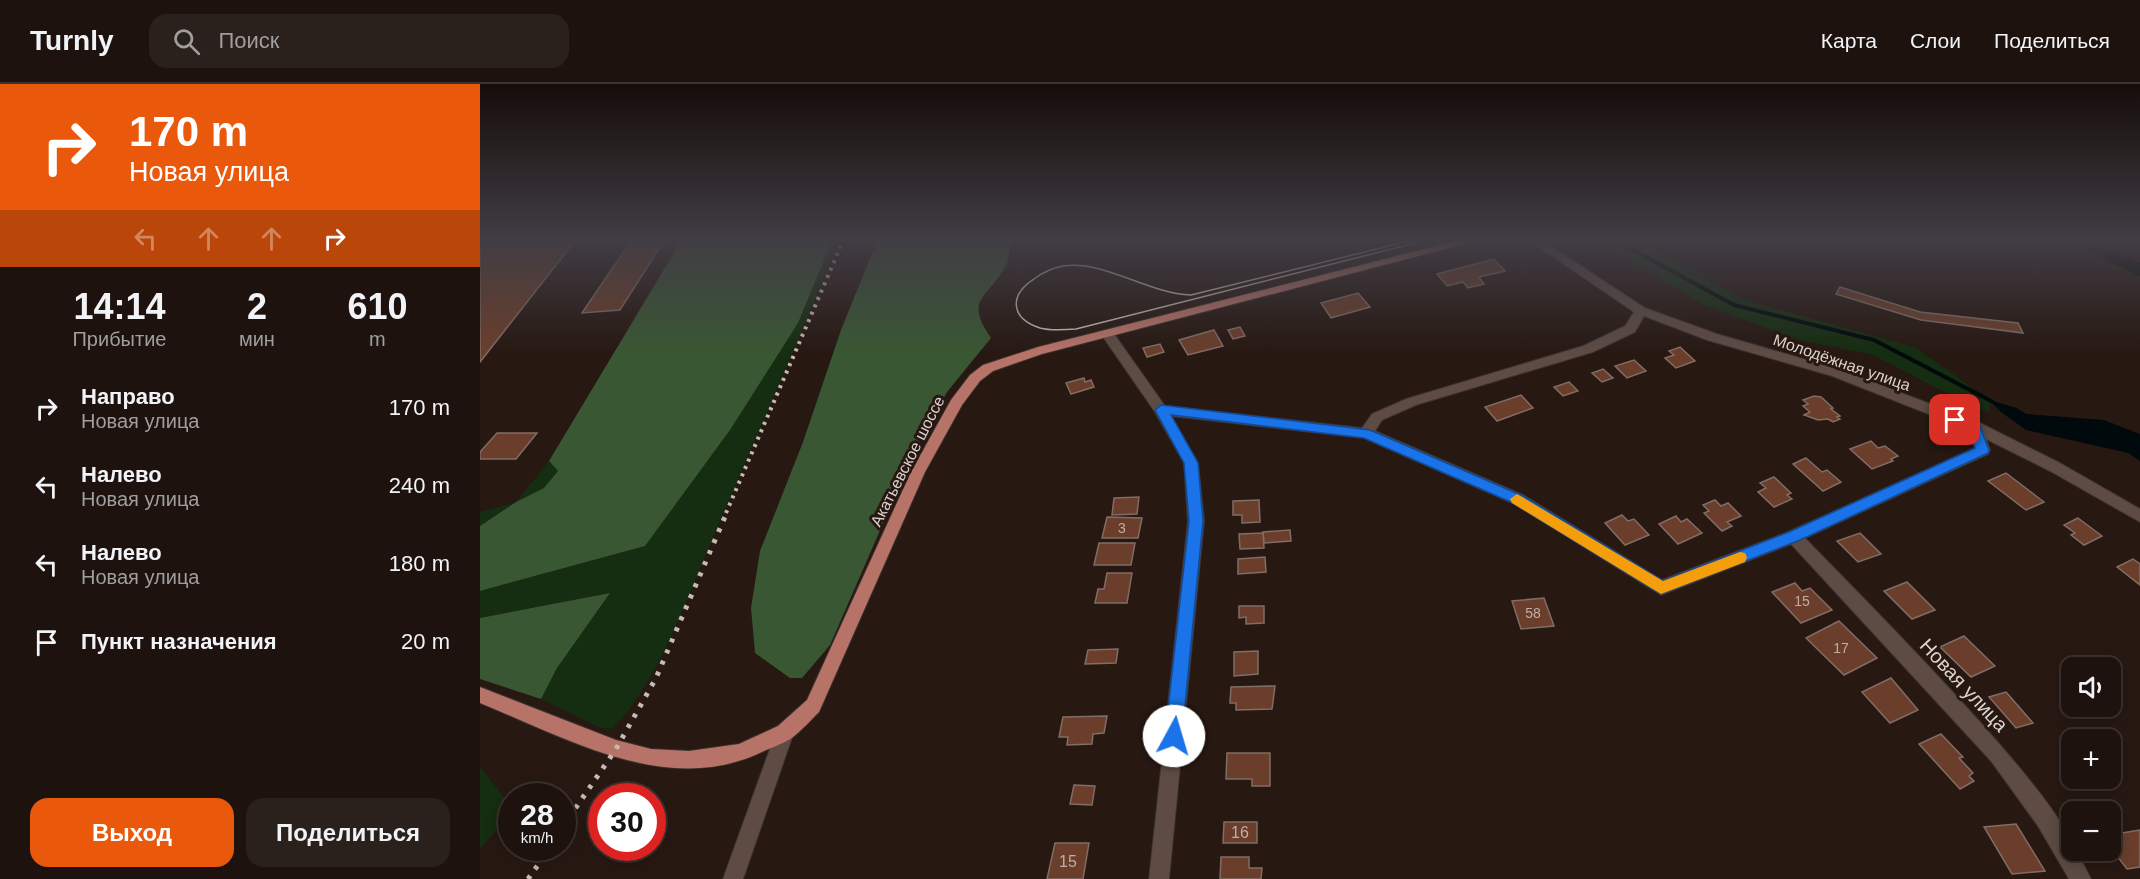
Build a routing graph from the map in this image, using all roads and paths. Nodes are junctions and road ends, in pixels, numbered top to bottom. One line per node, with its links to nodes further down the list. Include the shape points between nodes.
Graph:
1 (1326, 278): 4 (main road, Акатьевское шоссе)
2 (1591, 278): 3 (street, Молодёжная улица)
3 (1641, 311): 6 (street, Молодёжная улица, via 1712,337 1837,374); 7 (street, via 1630,329 1588,349 1411,402 1377,417)
4 (1107, 334): 5 (street); 11 (main road, Акатьевское шоссе, via 1006,360 975,378 956,403 918,472 813,706)
5 (1161, 410): 7 (street); 13 (street, via 1191,463 1196,521)
6 (1975, 427): 8 (street, Молодёжная улица); 9 (street, via 1983,450)
7 (1366, 433): 9 (street, via 1518,500 1661,588)
8 (2140, 516)
9 (1794, 536): 14 (street, Новая улица, via 1998,755 2045,819)
10 (480, 695): 11 (main road, Акатьевское шоссе, via 616,749 651,758 689,760 741,753)
11 (785, 732): 12 (street)
12 (733, 879)
13 (1159, 879)
14 (2081, 879)

